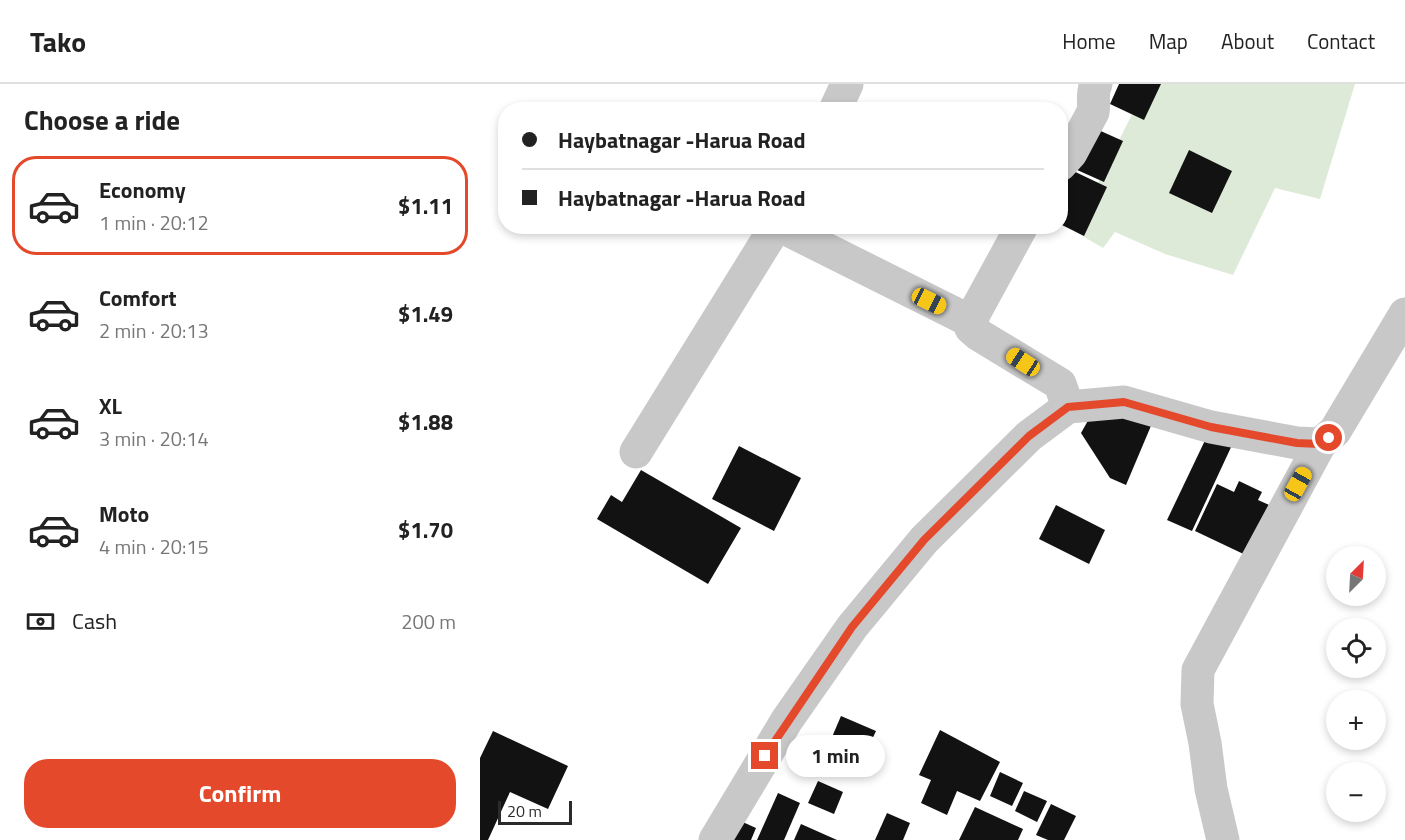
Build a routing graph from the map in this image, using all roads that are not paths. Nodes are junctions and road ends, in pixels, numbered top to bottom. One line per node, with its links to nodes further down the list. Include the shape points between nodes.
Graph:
1 (847, 84): 3 (street)
2 (1096, 84): 4 (street, via 1092,114)
3 (839, 102)
4 (1068, 156)
5 (773, 234): 12 (street)
6 (794, 234): 9 (street)
7 (1018, 234): 9 (street)
8 (1405, 314): 11 (street, via 1335,431)
9 (972, 322): 10 (street, via 971,328 979,335 1060,384)
10 (1068, 407): 11 (street, via 1124,402 1211,427); 13 (street, via 1029,436 924,540 852,627 788,720)
11 (1320, 444): 14 (street, via 1198,670 1197,704)
12 (636, 452)
13 (715, 840)
14 (1223, 840)

